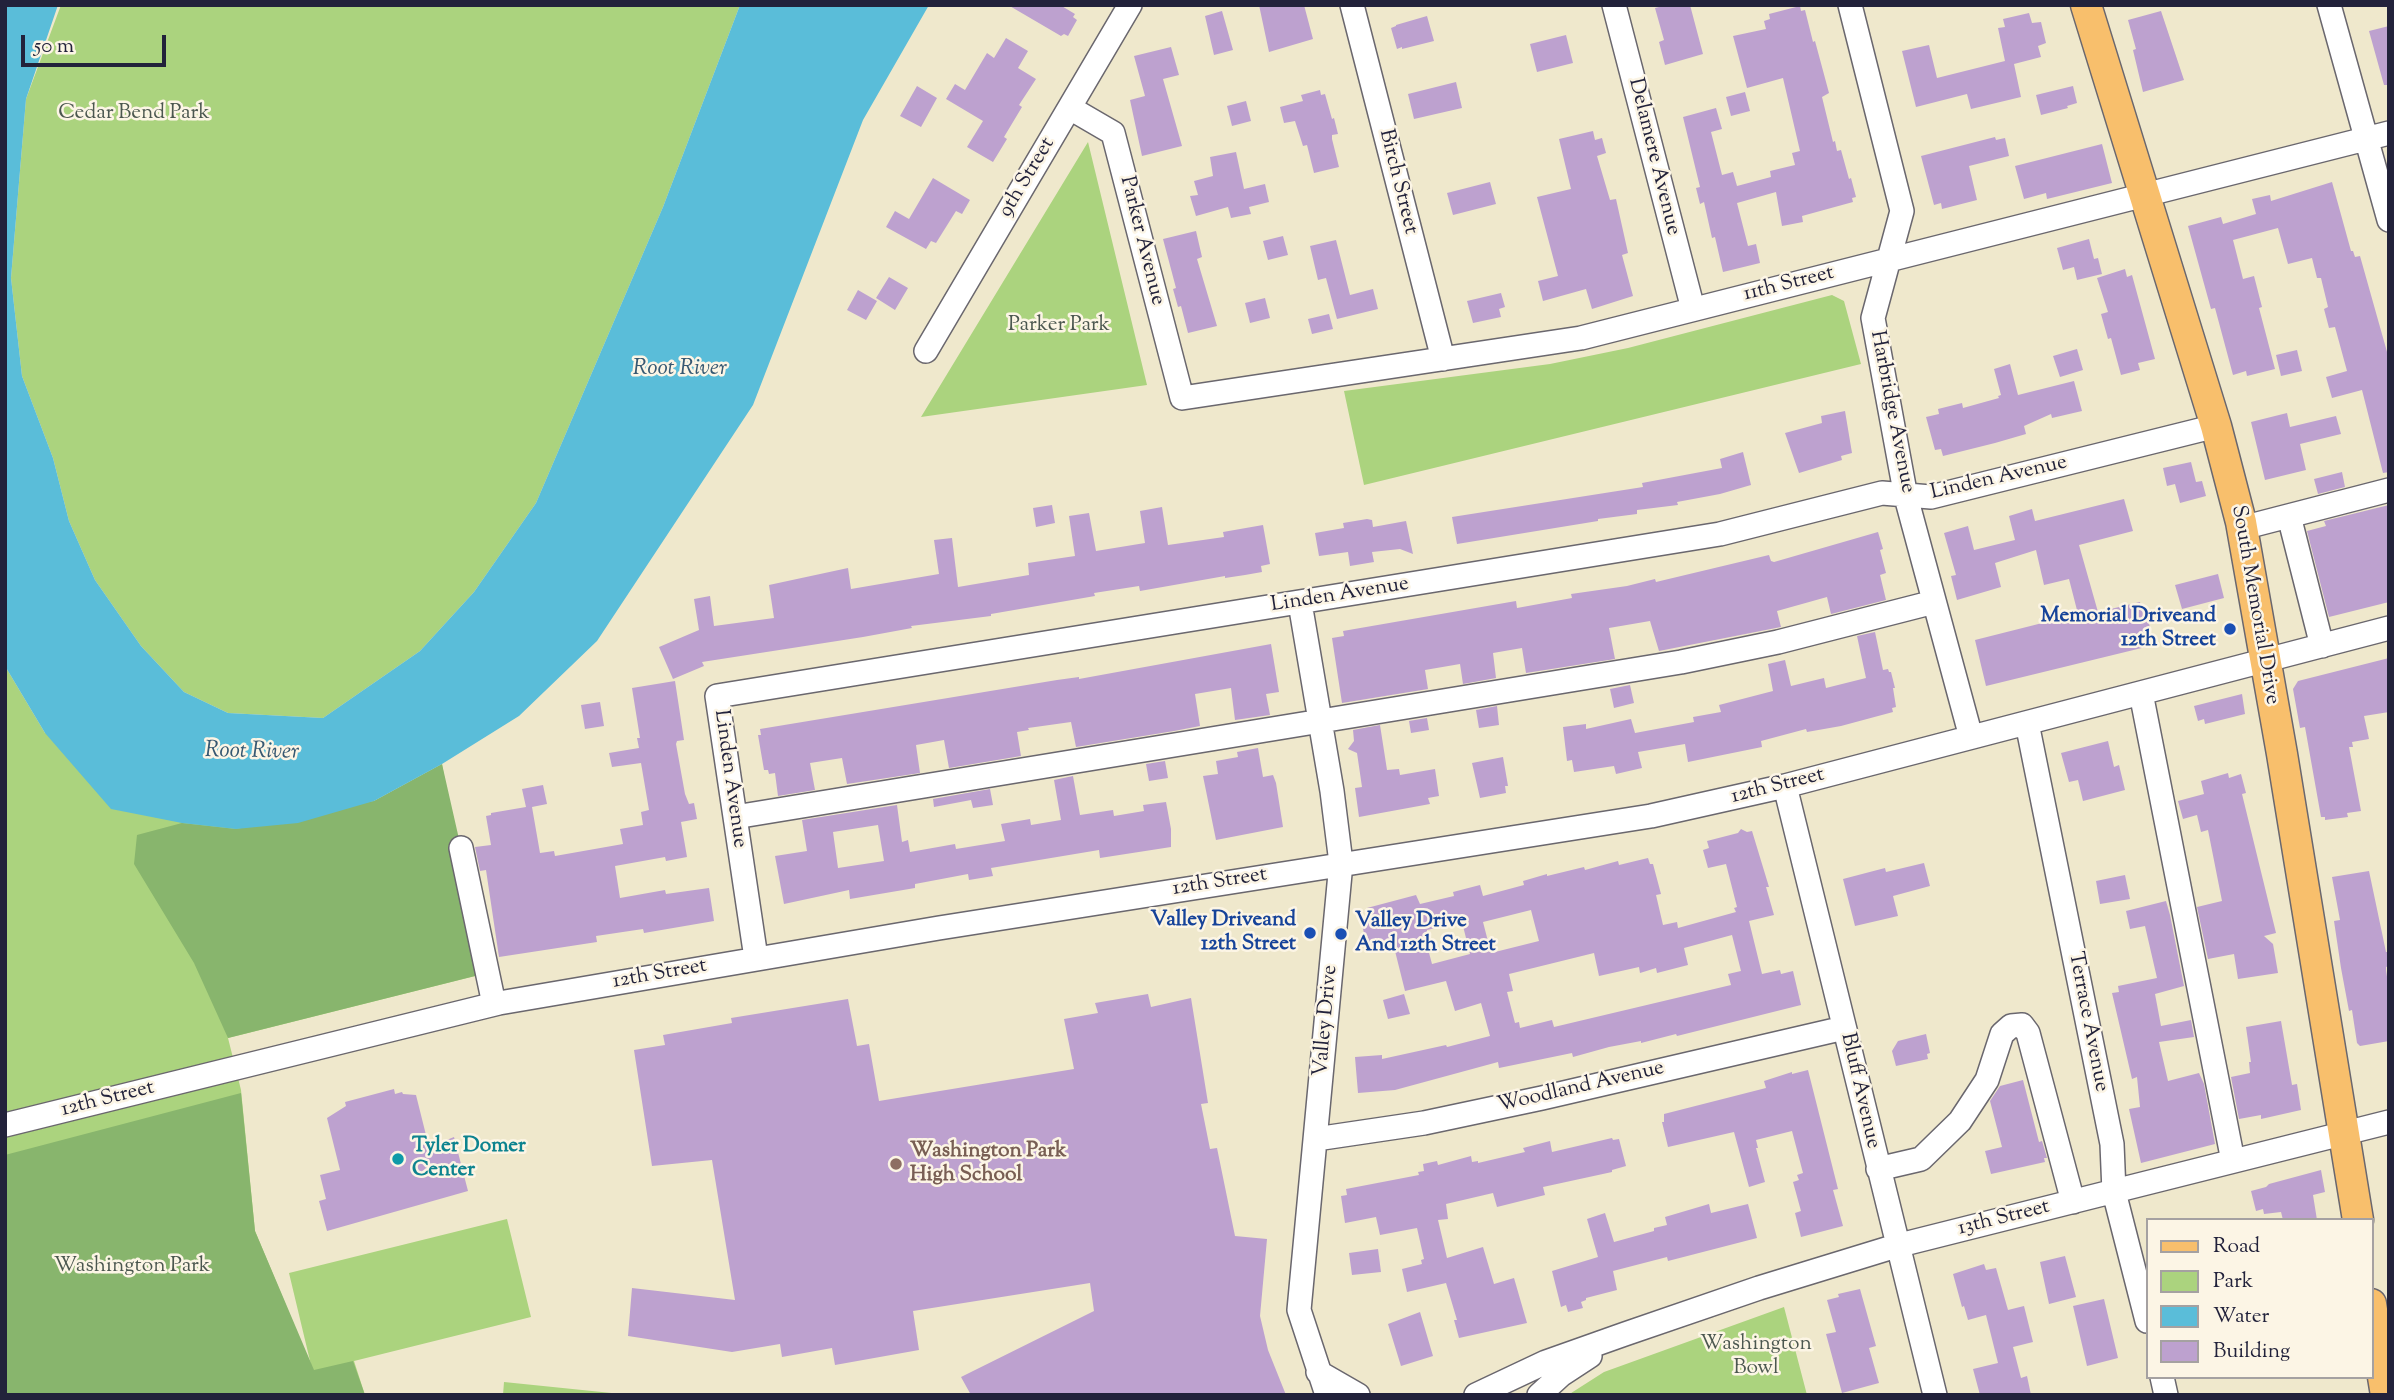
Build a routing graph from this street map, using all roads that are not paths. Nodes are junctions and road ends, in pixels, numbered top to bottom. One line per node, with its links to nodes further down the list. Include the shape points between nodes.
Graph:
1 (1130, 5): 7 (street, 9th Street)
2 (1352, 5): 15 (street, Birch Street)
3 (1614, 5): 13 (street, Delamere Avenue)
4 (1850, 5): 12 (street, Harbridge Avenue, via 1902,211)
5 (2086, 5): 10 (main road, South Memorial Drive)
6 (2329, 5): 9 (street)
7 (1070, 108): 14 (street, 9th Street); 16 (street, Parker Avenue, via 1113,133)
8 (2389, 133): 9 (street, 11th Street)
9 (2365, 139): 10 (street, 11th Street); 11 (street)
10 (2146, 194): 12 (street, 11th Street); 17 (main road, South Memorial Drive)
11 (2389, 220)
12 (1890, 259): 13 (street, 11th Street); 19 (street, Harbridge Avenue, via 1873,318)
13 (1693, 309): 15 (street, 11th Street, via 1581,338)
14 (926, 351)
15 (1443, 359): 16 (street, 11th Street)
16 (1182, 398)
17 (2216, 426): 19 (street, Linden Avenue, via 1931,497); 21 (main road, South Memorial Drive)
18 (2389, 491): 20 (street)
19 (1906, 497): 22 (street, Harbridge Avenue); 23 (street, Linden Avenue, via 1882,494 1720,534)
20 (2289, 516): 21 (street); 25 (street)
21 (2242, 528): 26 (main road, South Memorial Drive)
22 (1934, 601): 28 (street, via 1681,662); 30 (street, Harbridge Avenue)
23 (1300, 603): 28 (street, Valley Drive); 32 (street, Linden Avenue, via 717,696)
24 (2389, 628): 25 (street, 12th Street)
25 (2322, 646): 26 (street, 12th Street)
26 (2265, 661): 27 (street, 12th Street); 40 (main road, South Memorial Drive)
27 (2141, 693): 29 (street, 12th Street); 42 (street)
28 (1320, 722): 32 (street); 34 (street, Valley Drive)
29 (2027, 723): 30 (street, 12th Street); 44 (street, Terrace Avenue, via 2112,1144)
30 (1970, 737): 31 (street, 12th Street)
31 (1785, 786): 34 (street, 12th Street, via 1651,816); 37 (street, Bluff Avenue)
32 (735, 817): 35 (street, Linden Avenue)
33 (461, 848): 36 (street)
34 (1341, 863): 35 (street, 12th Street); 41 (street, Valley Drive)
35 (756, 958): 36 (street, 12th Street)
36 (494, 1004): 39 (street, 12th Street)
37 (1844, 1028): 41 (street, Woodland Avenue, via 1529,1101); 43 (street, Bluff Avenue)
38 (2389, 1122): 40 (street, 13th Street)
39 (5, 1125)
40 (2344, 1133): 42 (street, 13th Street); 46 (main road, South Memorial Drive)
41 (1317, 1139): 51 (street, Valley Drive, via 1300,1310)
42 (2233, 1161): 44 (street, 13th Street)
43 (1878, 1169): 45 (street, via 1921,1159 1960,1121 1987,1080 2002,1034 2011,1026 2022,1025 2028,1033); 47 (street, Bluff Avenue)
44 (2114, 1192): 45 (street, 13th Street); 49 (street, Terrace Avenue)
45 (2073, 1202): 47 (street, 13th Street)
46 (2358, 1218)
47 (1896, 1247): 50 (street, 13th Street); 56 (street, Bluff Avenue)
48 (2373, 1316): 57 (main road)
49 (2146, 1317)
50 (1625, 1334): 54 (street, 13th Street, via 1546,1362); 55 (street, 13th Street, via 1561,1375)
51 (1318, 1372): 52 (street, Valley Drive); 53 (street)
52 (1327, 1395)
53 (1358, 1395)
54 (1476, 1395)
55 (1539, 1395)
56 (1935, 1395)
57 (2386, 1395)

